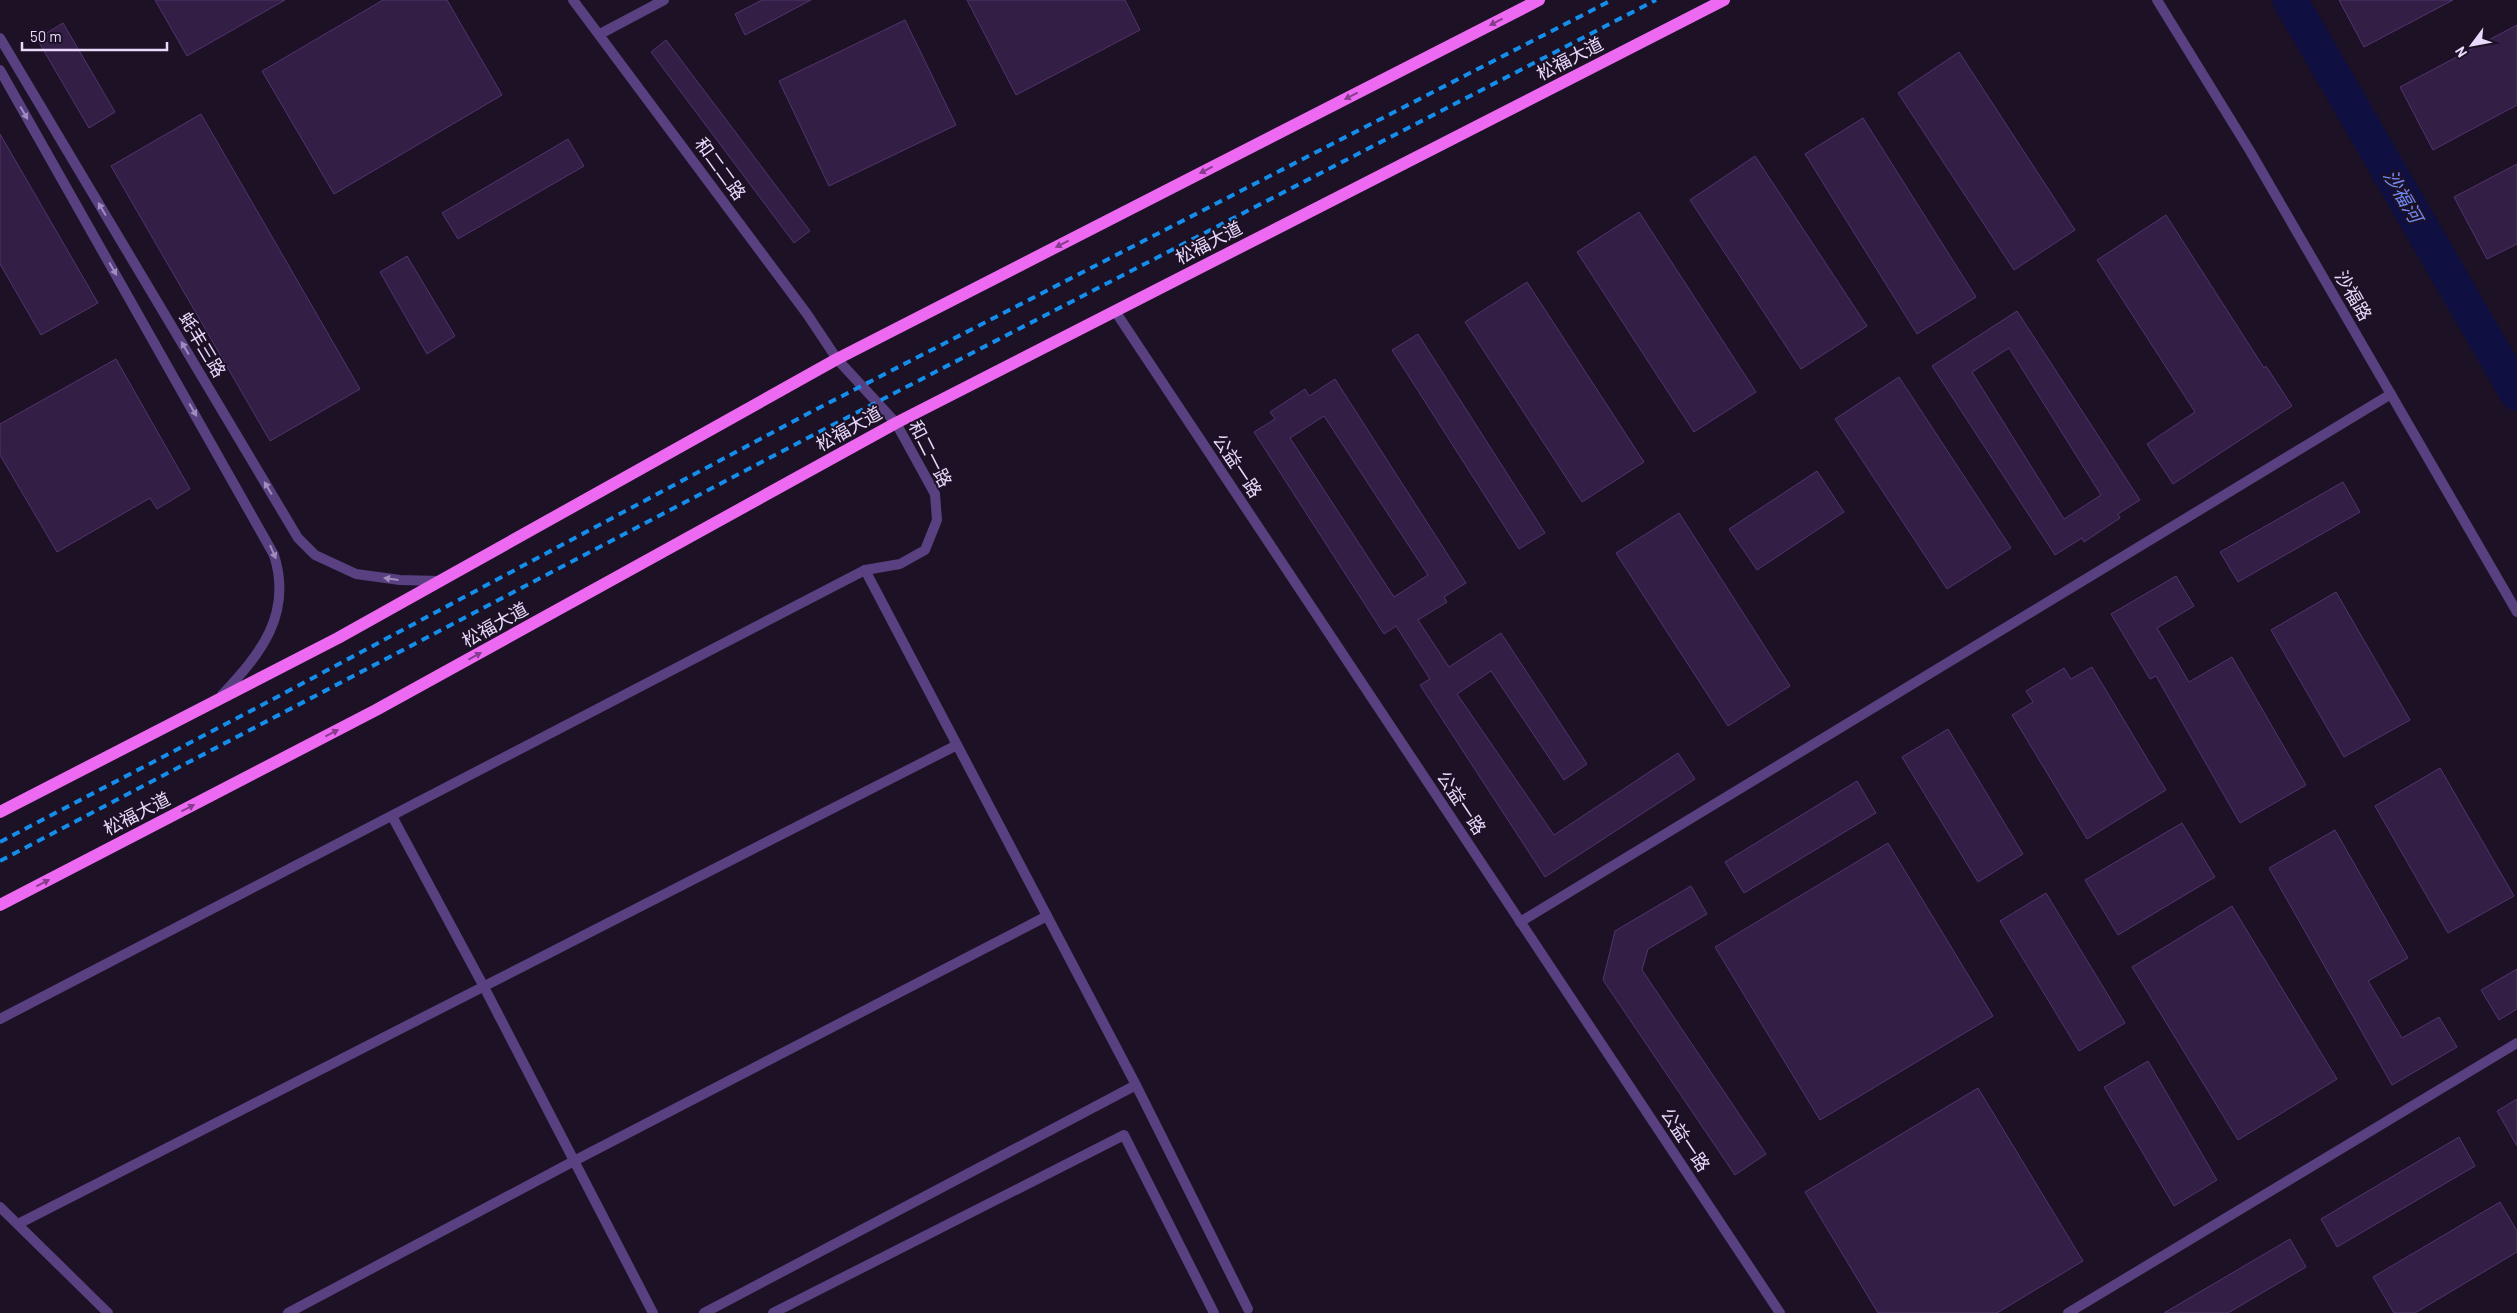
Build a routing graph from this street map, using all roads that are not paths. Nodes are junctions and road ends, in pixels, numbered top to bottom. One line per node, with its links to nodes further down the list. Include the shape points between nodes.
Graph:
1 (573, 0): 6 (street, 和二二路)
2 (664, 0): 6 (street)
3 (1539, 0): 10 (main road, one-way to 10)
4 (1724, 0): 9 (main road, 松福大道)
5 (2157, 0): 11 (street, 沙福路, via 2250,151)
6 (600, 34): 10 (street, 和二二路)
7 (0, 38): 14 (street, 蚝丰三路, one-way to 7, via 356,574 314,555 298,538)
8 (0, 70): 16 (street, one-way to 16, via 274,555 280,574 277,613 255,660)
9 (1115, 311): 12 (main road, 松福大道); 22 (street, 公益一路)
10 (837, 359): 12 (street, 和二一路); 14 (main road)
11 (2391, 394): 15 (street, 沙福路); 22 (street)
12 (896, 423): 13 (street, 和二一路, via 935,494 937,520 925,550 900,564); 20 (main road, 松福大道, one-way to 12, via 376,710)
13 (865, 570): 17 (street); 19 (street, 和二一路)
14 (439, 581): 16 (main road)
15 (2517, 612)
16 (218, 700): 18 (main road)
17 (957, 745): 21 (street); 23 (street)
18 (0, 812)
19 (392, 816): 23 (street); 24 (street, 和二一路)
20 (0, 905)
21 (1047, 916): 26 (street); 27 (street)
22 (1520, 922): 37 (street, 公益一路)
23 (484, 987): 27 (street); 29 (street)
24 (0, 1019)
25 (2517, 1043): 38 (street)
26 (1136, 1085): 30 (street); 34 (street)
27 (574, 1161): 32 (street); 33 (street)
28 (0, 1207): 29 (street)
29 (18, 1224): 31 (street)
30 (1248, 1309)
31 (108, 1313)
32 (288, 1313)
33 (653, 1313)
34 (704, 1313)
35 (773, 1313): 36 (street, via 1124,1135)
36 (1214, 1313)
37 (1780, 1313)
38 (2068, 1313)

